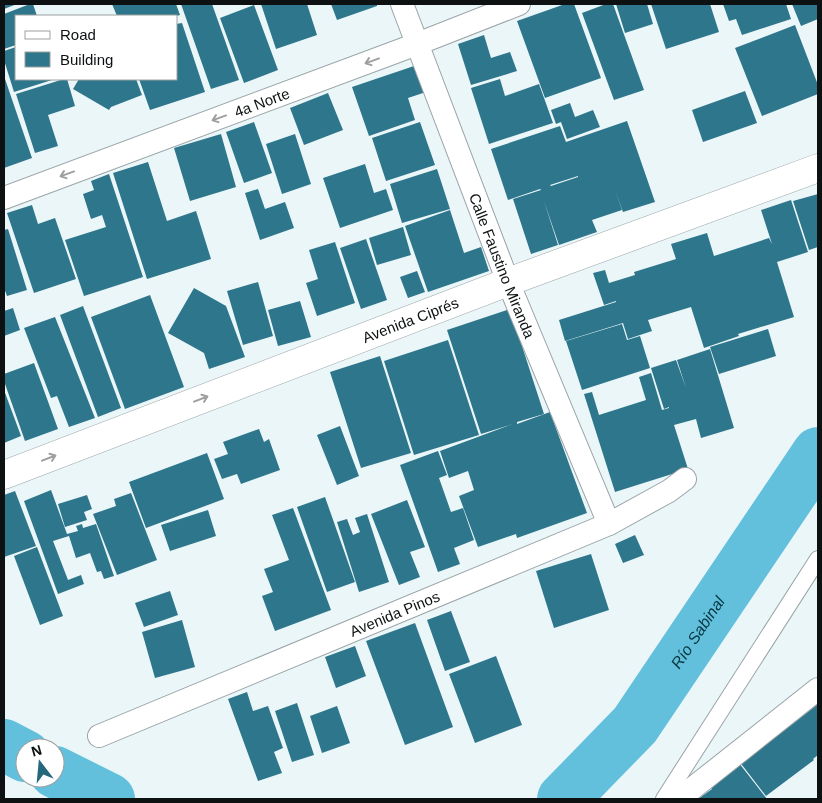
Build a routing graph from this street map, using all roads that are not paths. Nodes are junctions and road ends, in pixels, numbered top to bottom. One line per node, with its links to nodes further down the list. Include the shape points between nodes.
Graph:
1 (402, 4): 3 (street, Calle Faustino Miranda)
2 (519, 4): 3 (street, 4a Norte)
3 (417, 44): 5 (street, 4a Norte, one-way to 5); 6 (street, Calle Faustino Miranda)
4 (818, 168): 6 (street, Avenida Ciprés)
5 (4, 198)
6 (508, 282): 7 (street, Avenida Ciprés, one-way to 6); 9 (street, Calle Faustino Miranda)
7 (4, 475)
8 (685, 479): 9 (street, Avenida Pinos)
9 (609, 524): 12 (street, Avenida Pinos)
10 (818, 559): 13 (street)
11 (818, 689): 14 (street)
12 (99, 736)
13 (664, 799)
14 (679, 799)

